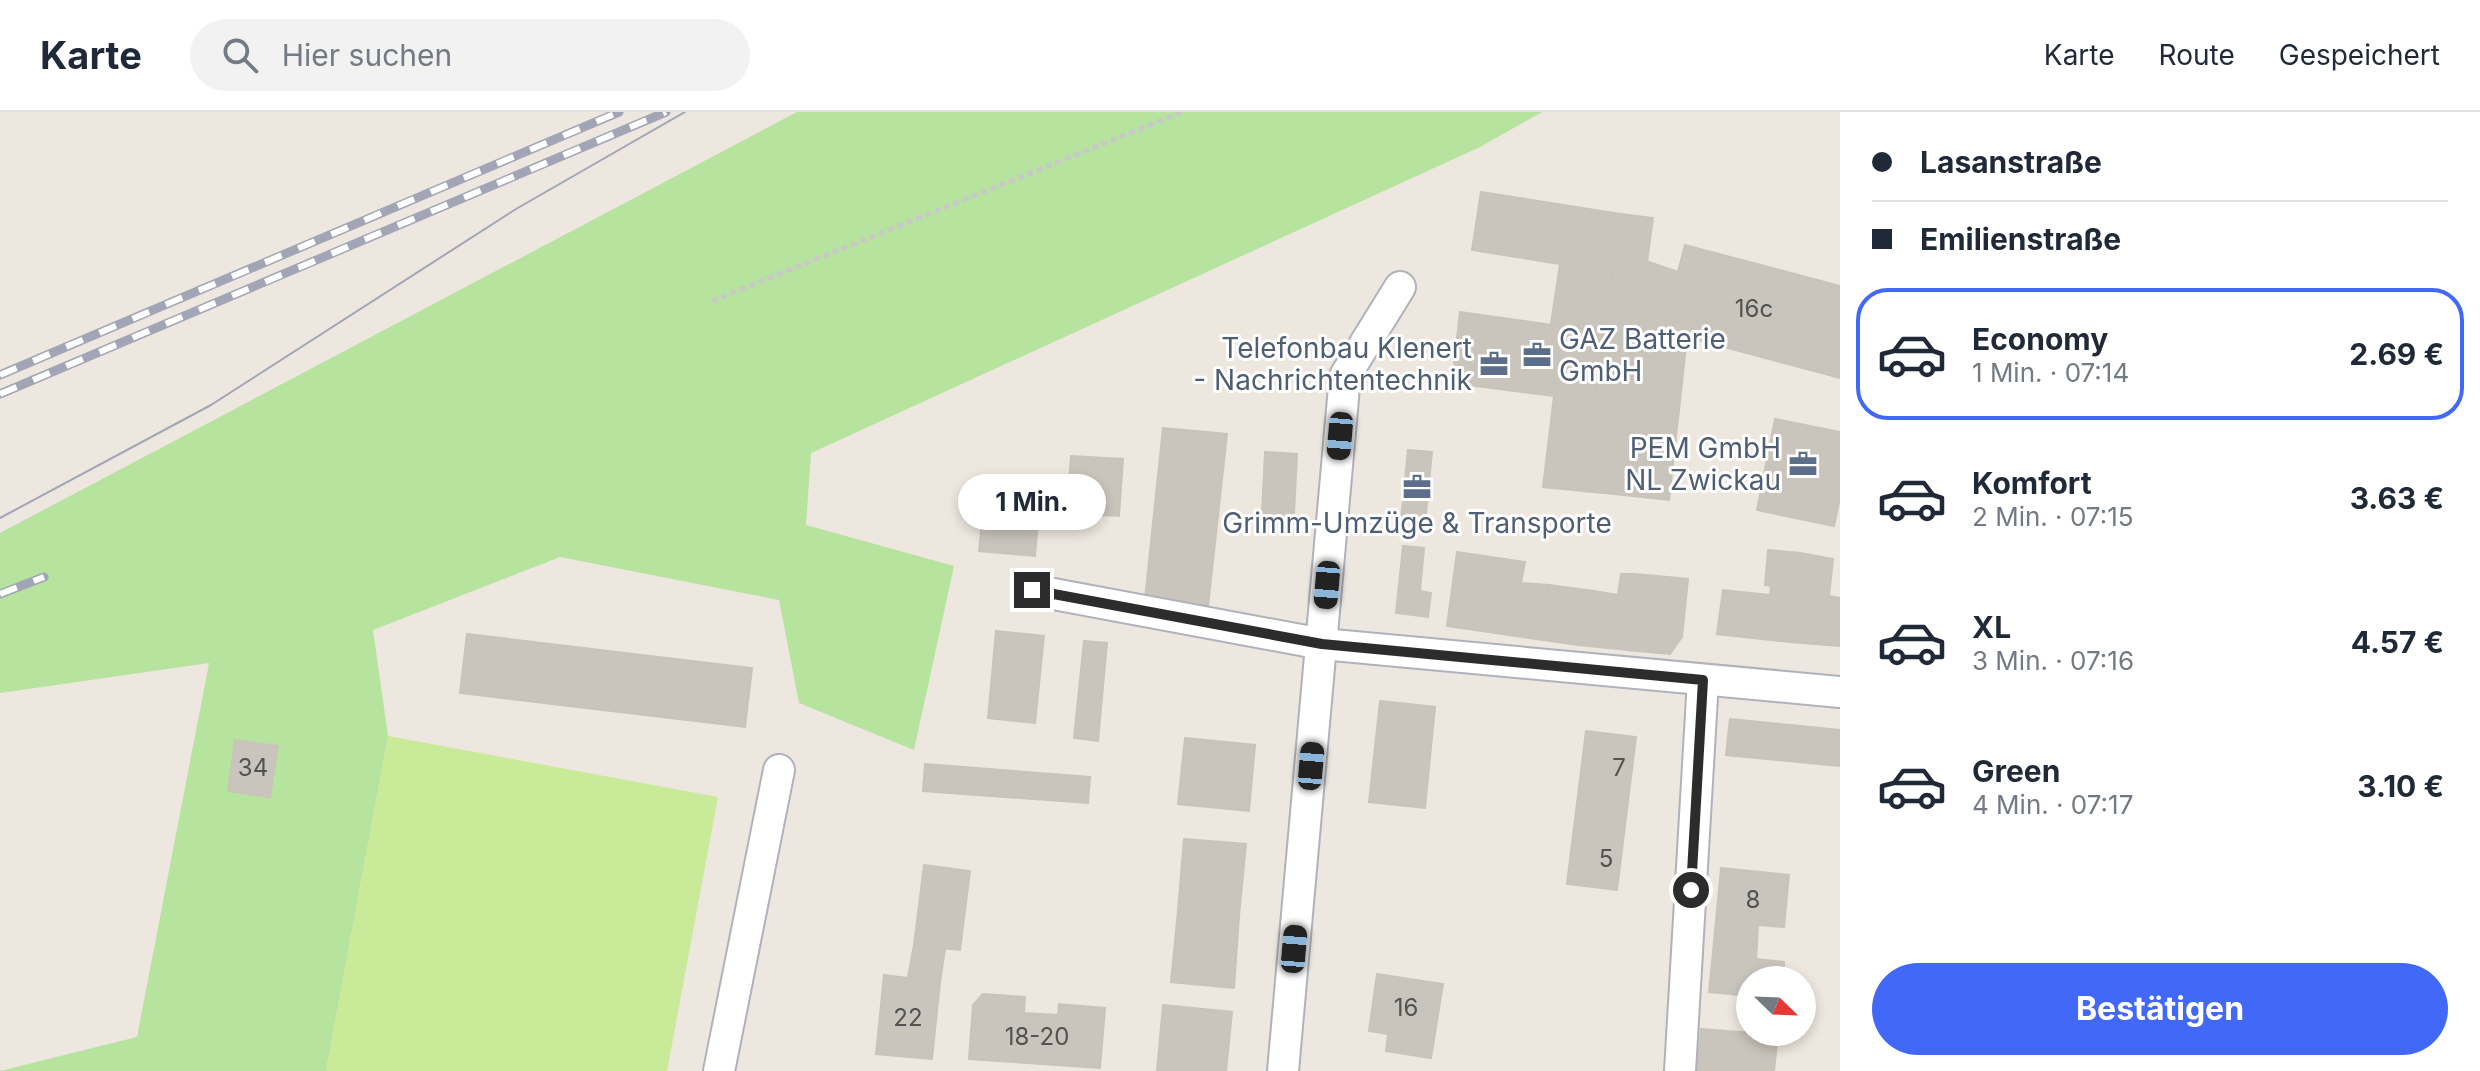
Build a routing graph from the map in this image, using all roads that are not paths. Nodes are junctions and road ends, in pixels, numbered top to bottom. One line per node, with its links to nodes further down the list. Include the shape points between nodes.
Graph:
1 (1400, 287): 3 (street, via 1345,376)
2 (1032, 590): 3 (street)
3 (1322, 644): 4 (street); 8 (street)
4 (1703, 680): 5 (street); 9 (street)
5 (1840, 692)
6 (779, 770): 7 (street)
7 (719, 1071)
8 (1283, 1071)
9 (1680, 1071)

